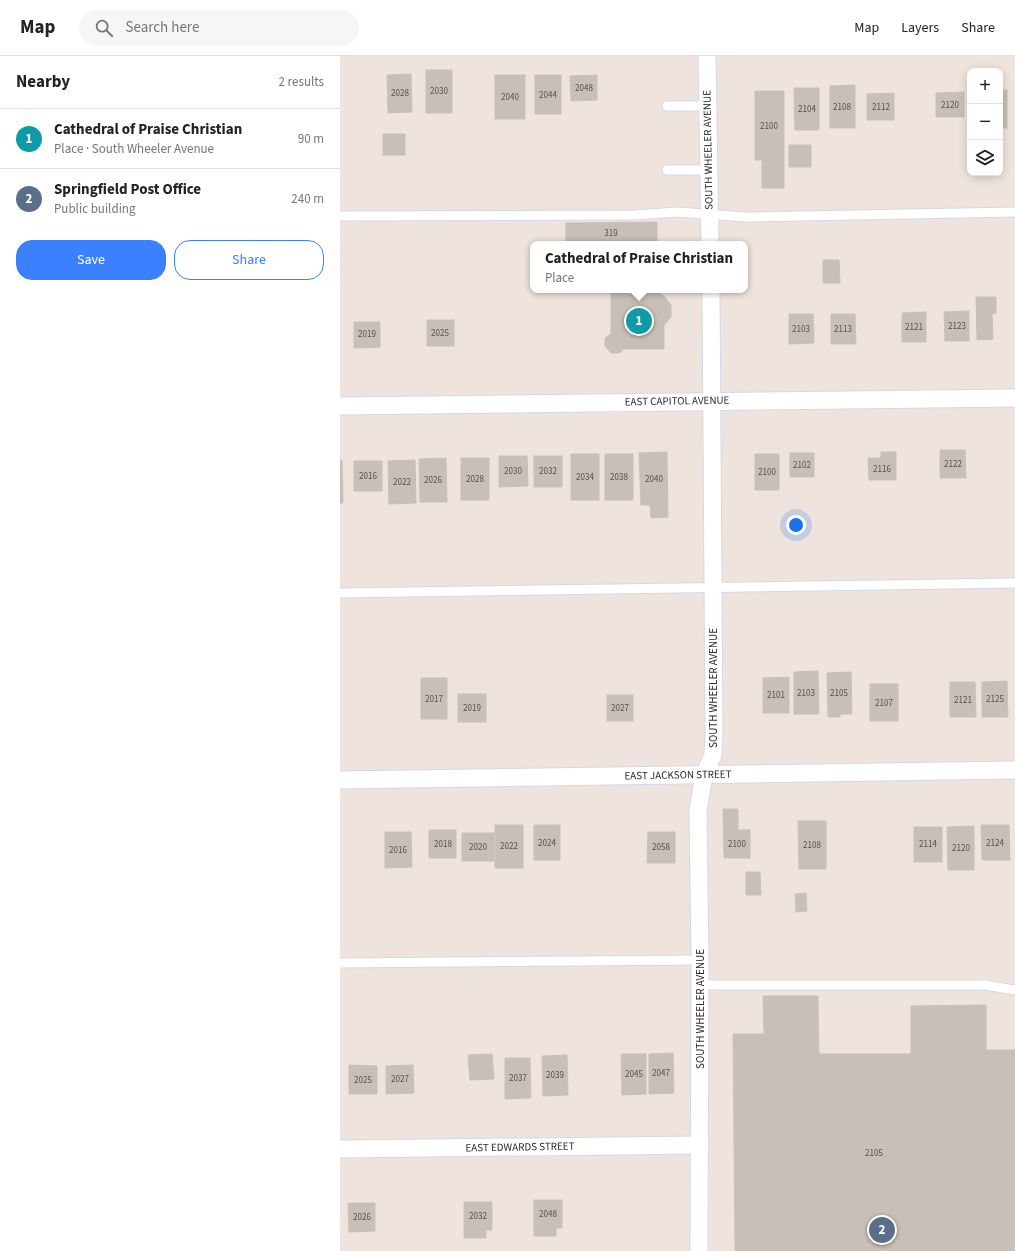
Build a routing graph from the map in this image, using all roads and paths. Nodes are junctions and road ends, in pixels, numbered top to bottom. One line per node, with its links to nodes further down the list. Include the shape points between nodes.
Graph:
1 (706, 56): 3 (street, SOUTH WHEELER AVENUE)
2 (667, 106): 3 (lane)
3 (707, 106): 5 (street, SOUTH WHEELER AVENUE)
4 (667, 170): 5 (lane)
5 (709, 170): 7 (street, SOUTH WHEELER AVENUE)
6 (1015, 212): 7 (lane, via 745,217)
7 (709, 215): 8 (lane, via 678,212); 9 (street, SOUTH WHEELER AVENUE)
8 (340, 216)
9 (710, 241)
10 (711, 293): 12 (street, SOUTH WHEELER AVENUE)
11 (1015, 398): 12 (street, EAST CAPITOL AVENUE)
12 (713, 401): 13 (street, EAST CAPITOL AVENUE); 15 (street, SOUTH WHEELER AVENUE)
13 (340, 406)
14 (1015, 583): 15 (lane)
15 (712, 588): 16 (lane); 18 (street, SOUTH WHEELER AVENUE, via 714,740 713,755)
16 (340, 593)
17 (1015, 770): 18 (street, EAST JACKSON STREET)
18 (704, 775): 19 (street, EAST JACKSON STREET); 20 (street, SOUTH WHEELER AVENUE, via 698,811)
19 (340, 780)
20 (700, 960): 21 (lane); 22 (street, SOUTH WHEELER AVENUE)
21 (340, 963)
22 (700, 985): 23 (lane, via 985,985); 24 (street, SOUTH WHEELER AVENUE)
23 (1015, 990)
24 (700, 1145): 25 (street, EAST EDWARDS STREET); 26 (street, SOUTH WHEELER AVENUE)
25 (340, 1149)
26 (699, 1251)

